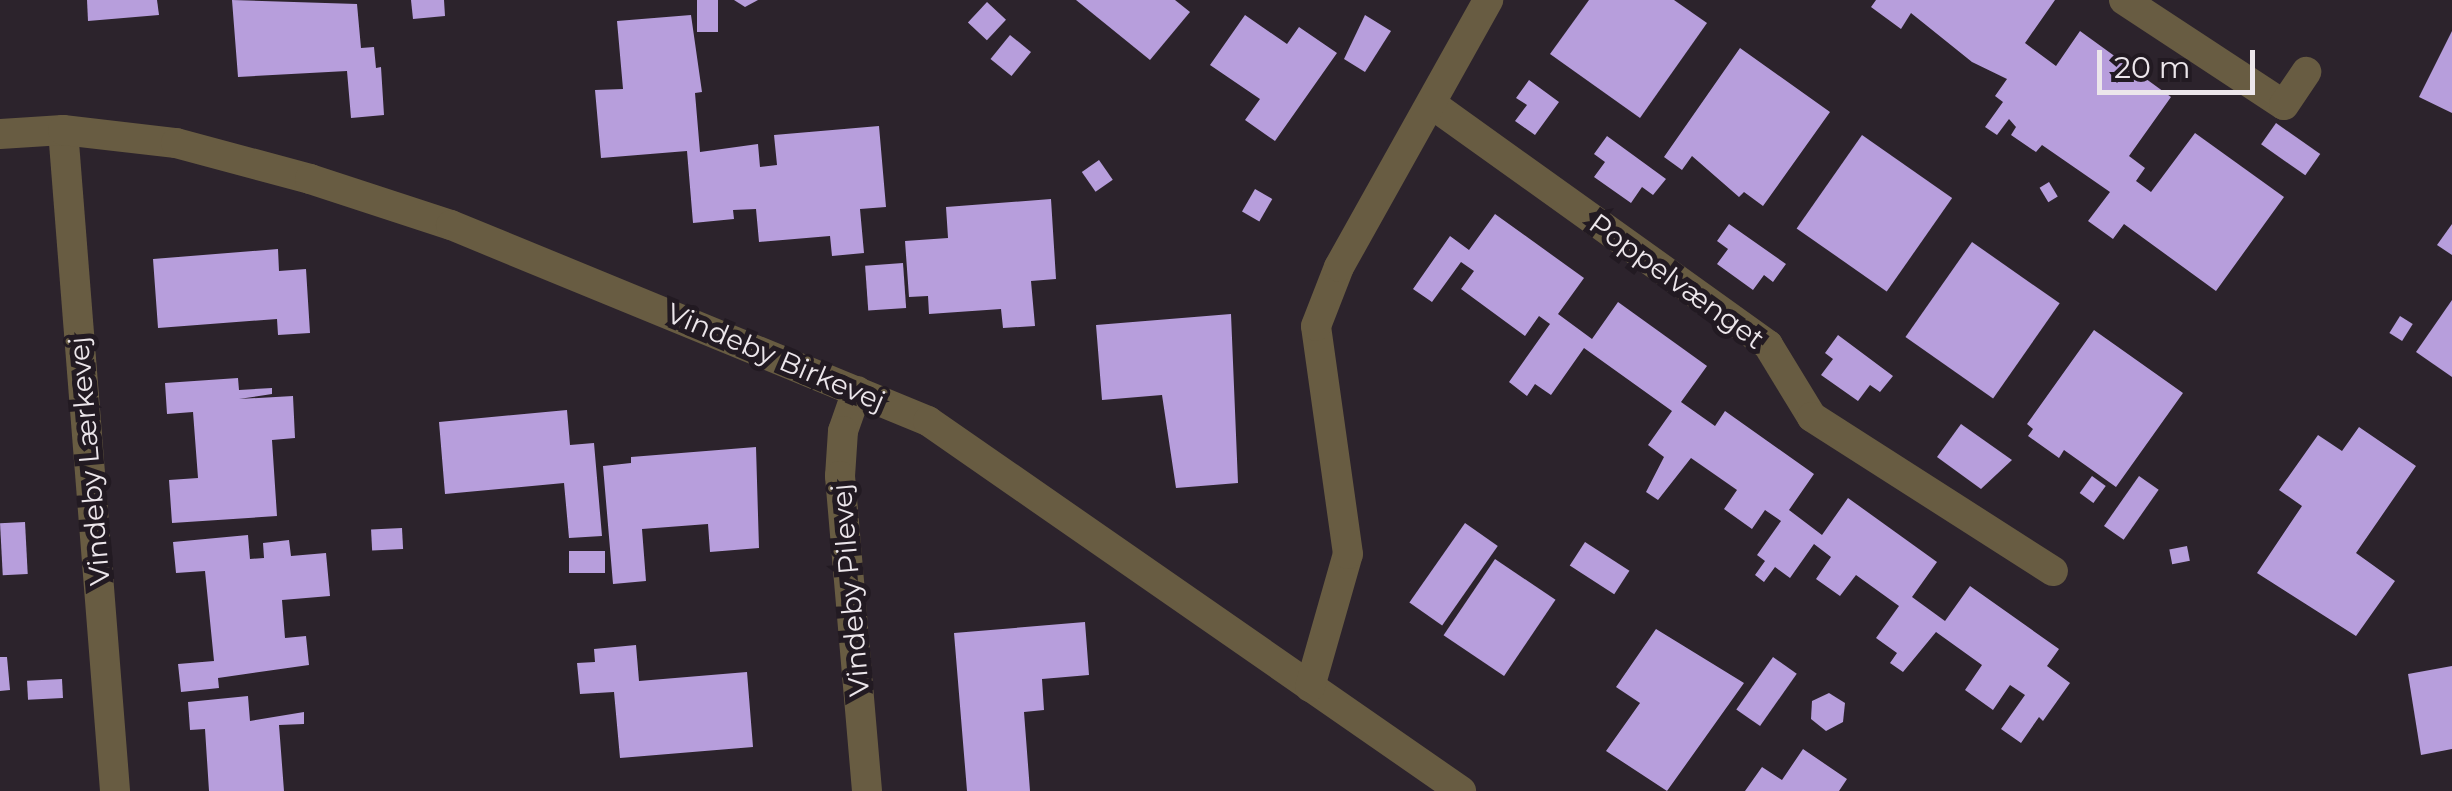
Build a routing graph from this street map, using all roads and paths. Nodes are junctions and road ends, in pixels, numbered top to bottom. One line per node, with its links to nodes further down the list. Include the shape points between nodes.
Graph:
1 (1488, 0): 4 (street)
2 (2124, 0): 3 (street, via 2284,105)
3 (2306, 72)
4 (1433, 105): 8 (street, Poppelvænget, via 1768,345 1812,417); 9 (street, via 1339,267 1316,326 1348,554)
5 (63, 130): 6 (street, Vindeby Birkevej); 7 (street, Vindeby Birkevej, via 176,143 433,219); 10 (street, Vindeby Lærkevej)
6 (0, 134)
7 (857, 391): 9 (street, Vindeby Birkevej, via 973,446); 11 (street, Vindeby Pilevej, via 843,431 840,476)
8 (2053, 571)
9 (1310, 686): 12 (street, Vindeby Birkevej)
10 (115, 791)
11 (867, 791)
12 (1461, 791)

